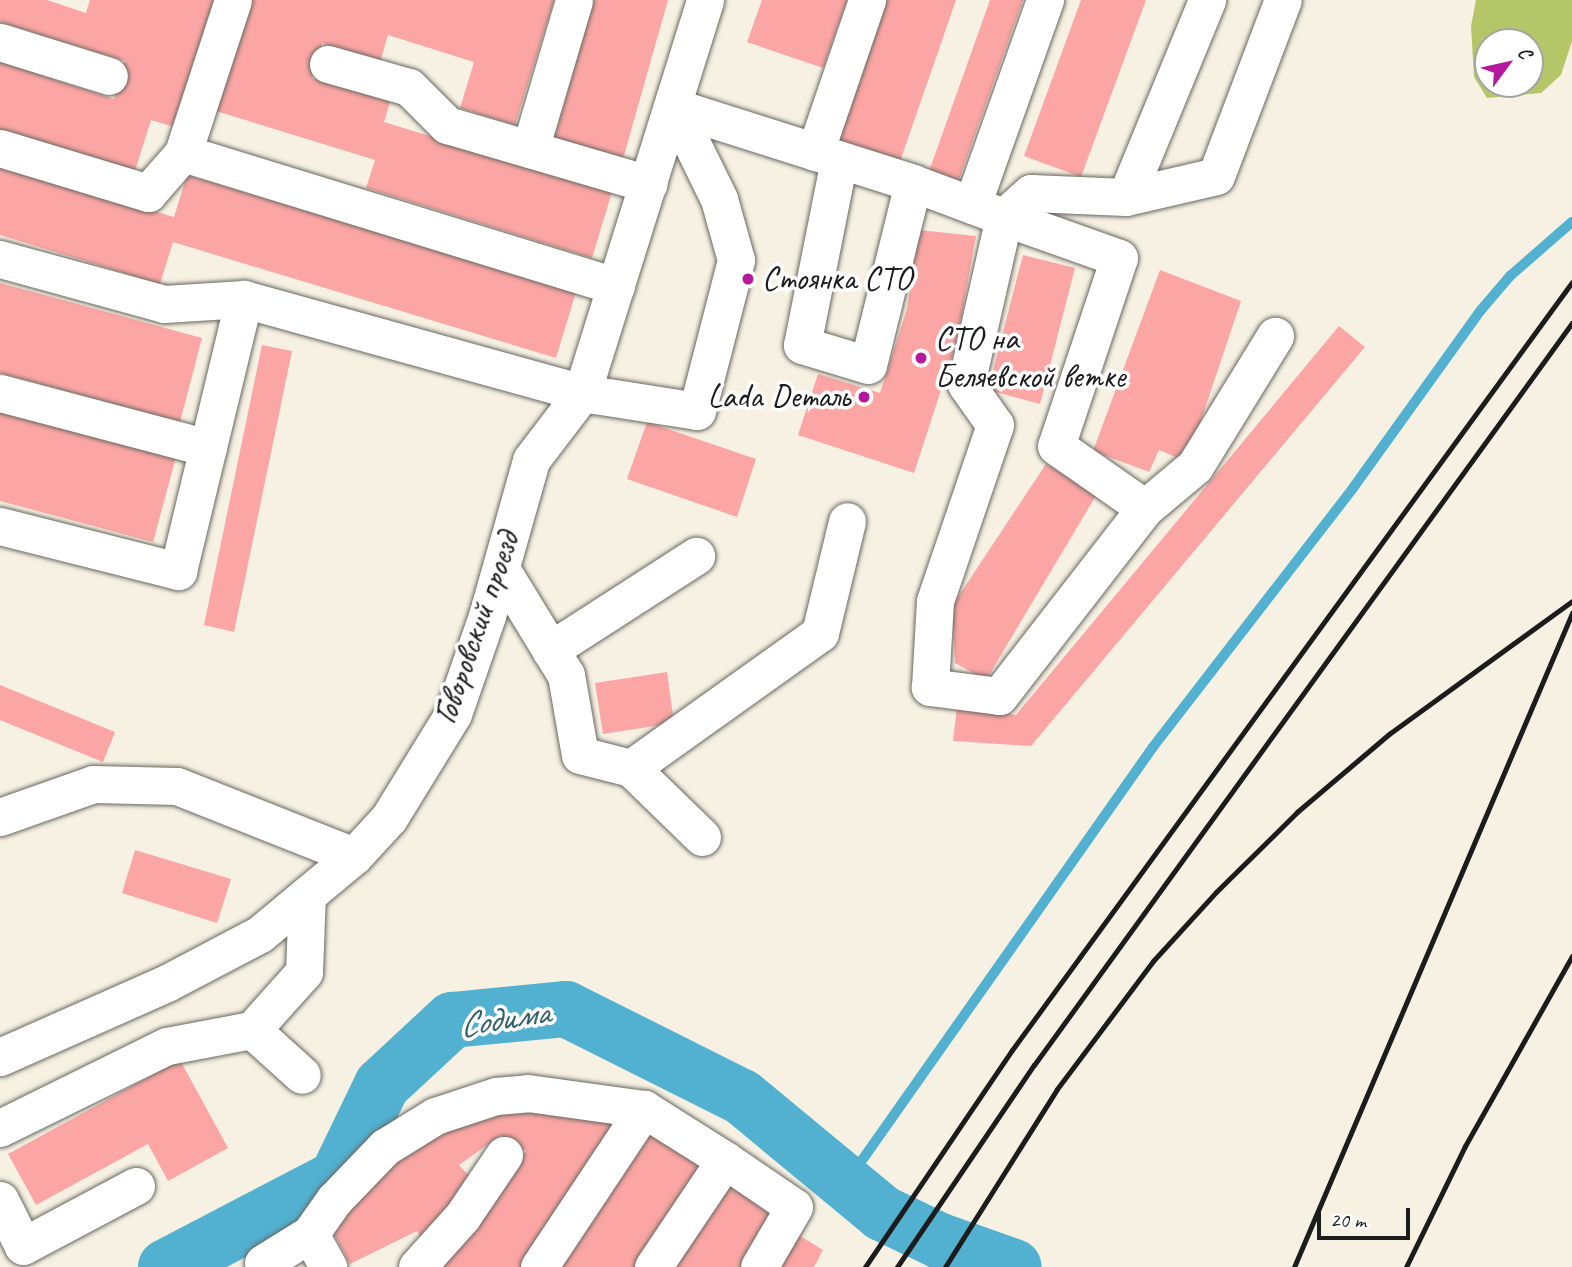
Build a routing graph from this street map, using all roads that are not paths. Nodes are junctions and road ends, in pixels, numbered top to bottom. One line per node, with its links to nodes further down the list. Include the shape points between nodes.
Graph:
1 (233, 0): 14 (street)
2 (574, 0): 13 (street)
3 (705, 0): 11 (street, Говоровский проезд)
4 (867, 0): 15 (street)
5 (1045, 0): 19 (street)
6 (1207, 0): 18 (street)
7 (1283, 0): 18 (street, via 1216,176)
8 (0, 42): 10 (street)
9 (328, 64): 13 (street, via 409,87 447,125)
10 (109, 76)
11 (674, 107): 15 (street); 17 (street, Говоровский проезд); 25 (street, via 719,199 736,260 696,411)
12 (0, 148): 14 (street, via 148,193)
13 (530, 149): 17 (street)
14 (183, 153): 21 (street)
15 (827, 156): 16 (street); 16 (street, via 802,345 868,365)
16 (912, 183): 19 (street)
17 (649, 184): 21 (street, Говоровский проезд)
18 (1126, 197): 19 (street, via 1031,193)
19 (988, 211): 27 (street, via 1119,258 1056,446); 27 (street, via 966,384 995,425 935,601 930,687 999,696)
20 (0, 260): 22 (street, via 164,304)
21 (616, 286): 25 (street, Говоровский проезд)
22 (244, 299): 25 (street); 26 (street)
23 (1275, 336): 27 (street, via 1195,466)
24 (0, 393): 26 (street)
25 (582, 393): 31 (street, Говоровский проезд, via 531,460)
26 (208, 448): 29 (street, via 178,571)
27 (1145, 508)
28 (846, 521): 33 (street, via 820,633)
29 (0, 526)
30 (696, 556): 32 (street)
31 (500, 569): 32 (street); 36 (street, Говоровский проезд, via 453,714 389,818)
32 (550, 650): 33 (street, via 566,675 580,755)
33 (631, 768): 35 (street)
34 (0, 817): 36 (street, via 93,784 177,786)
35 (702, 837)
36 (354, 856): 37 (street, Говоровский проезд)
37 (307, 895): 38 (street, via 304,972); 39 (street, Говоровский проезд, via 260,934 167,983)
38 (252, 1030): 40 (street); 42 (street, via 167,1046)
39 (0, 1057)
40 (302, 1075)
41 (644, 1109): 44 (street); 47 (street, via 528,1093 496,1096 435,1116 385,1147 334,1200); 52 (street)
42 (0, 1128)
43 (505, 1155): 51 (street, via 463,1217)
44 (725, 1160): 53 (street); 54 (street, via 794,1207)
45 (136, 1186): 48 (street)
46 (0, 1200): 48 (street)
47 (310, 1234): 49 (street); 50 (street)
48 (19, 1256)
49 (263, 1263)
50 (328, 1267)
51 (417, 1267)
52 (539, 1267)
53 (653, 1267)
54 (759, 1267)

